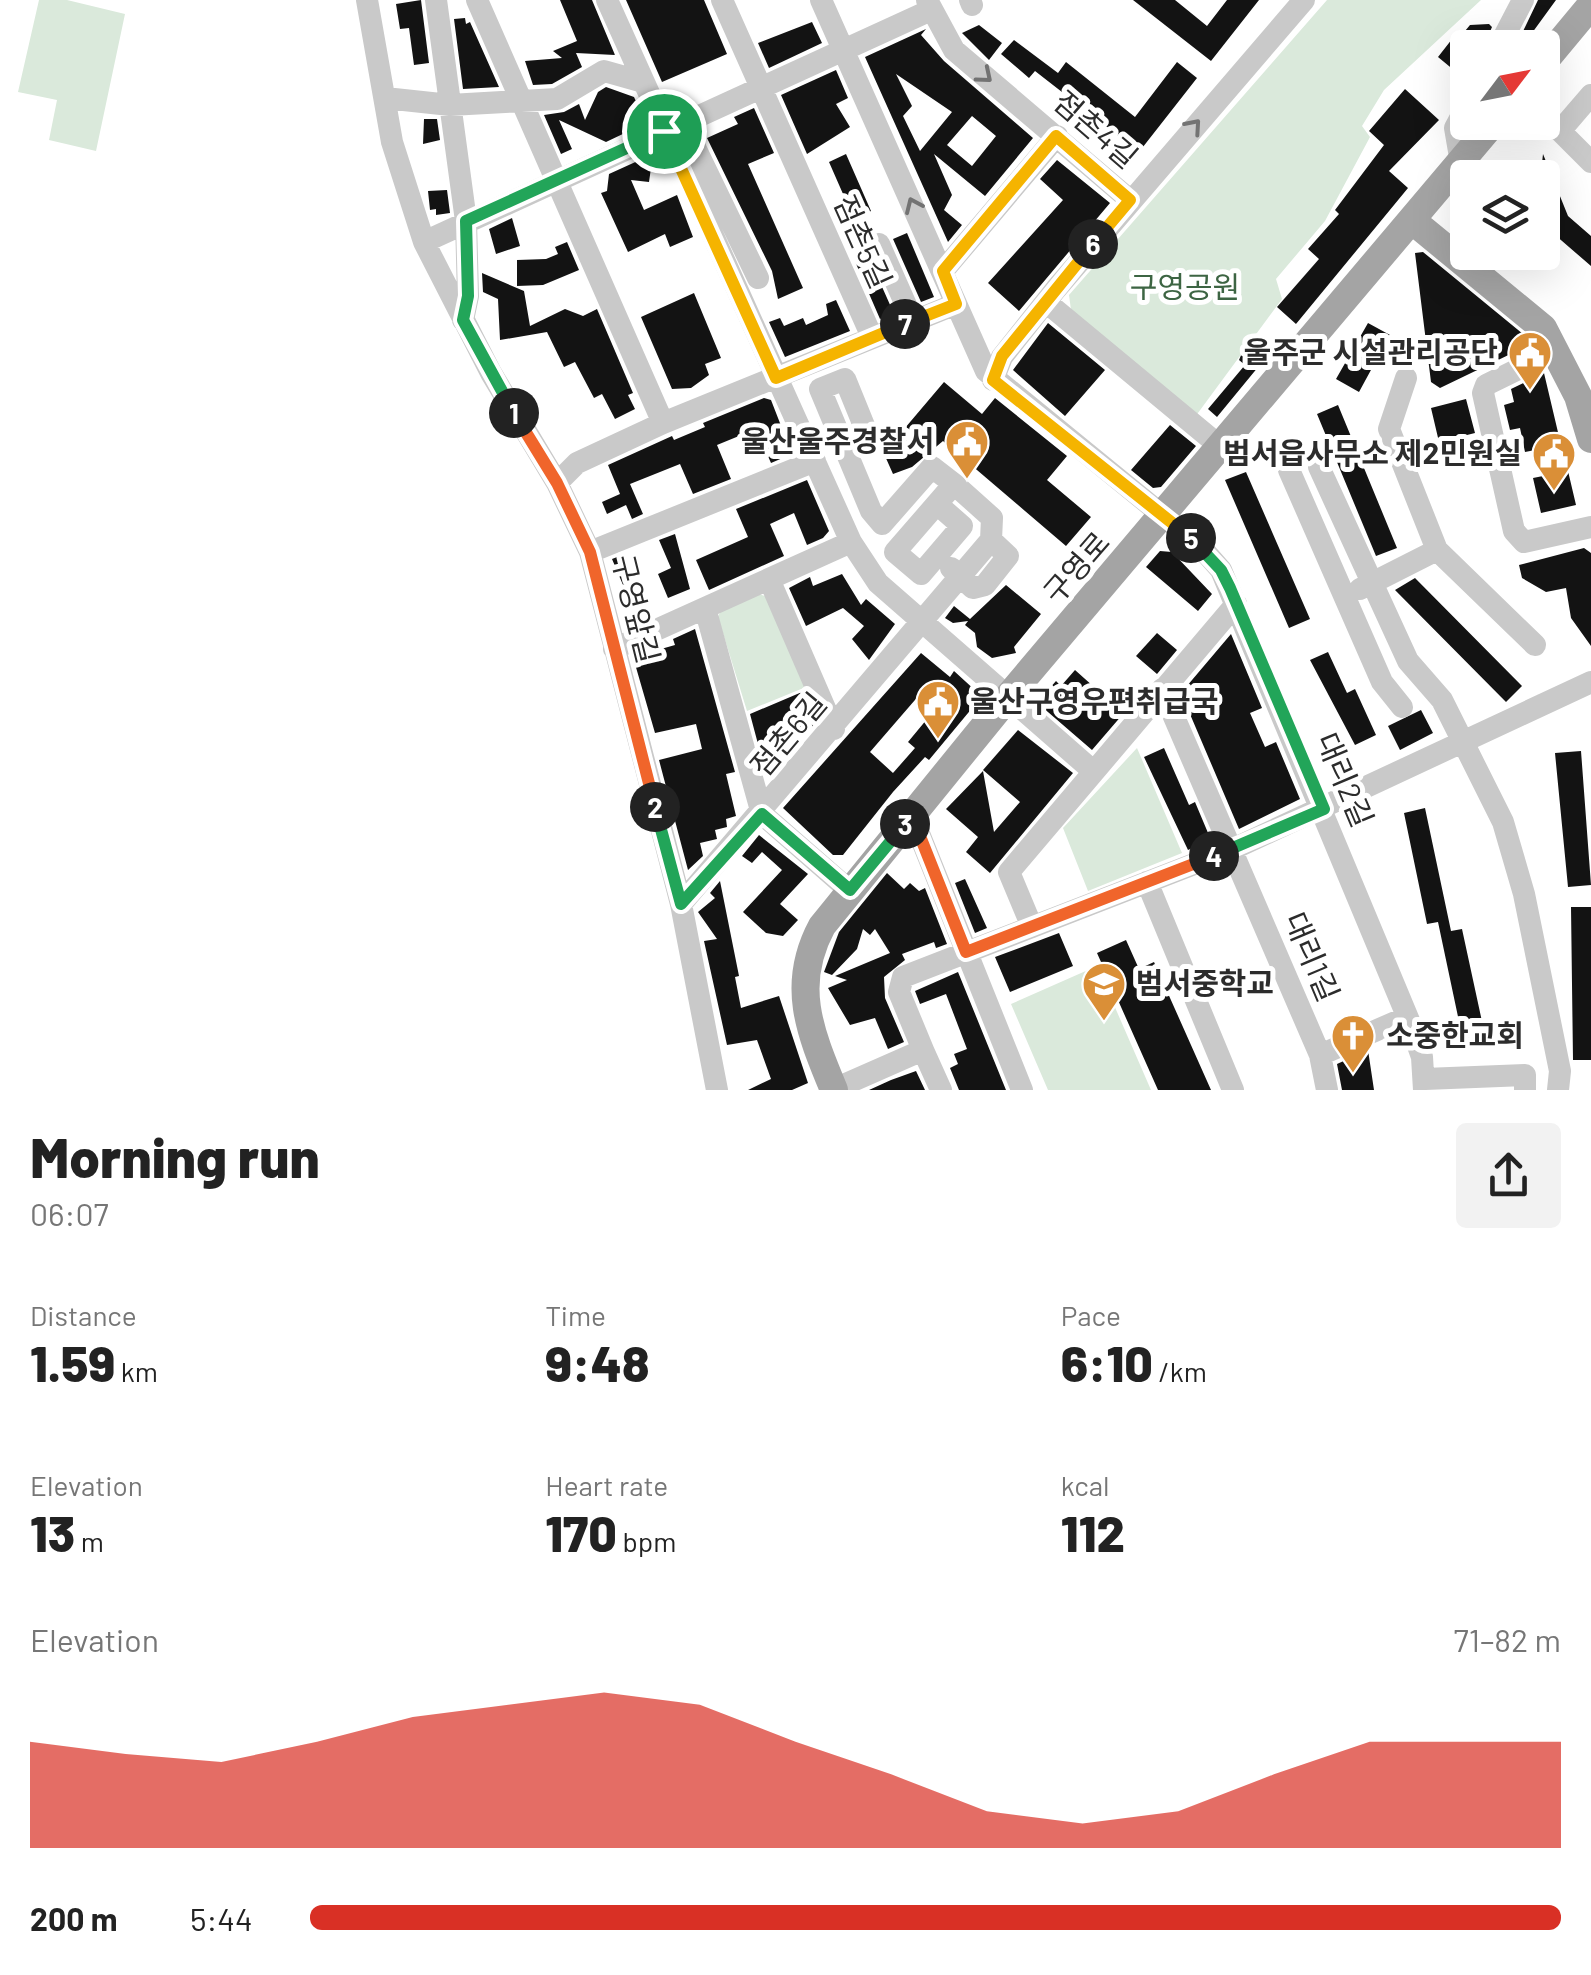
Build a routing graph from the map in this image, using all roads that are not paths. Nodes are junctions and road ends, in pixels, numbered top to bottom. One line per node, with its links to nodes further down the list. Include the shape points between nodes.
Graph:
1 (367, 0): 17 (street, 구영앞길)
2 (436, 0): 19 (street)
3 (477, 0): 18 (street)
4 (607, 0): 14 (street)
5 (722, 0): 15 (street, 점촌5길)
6 (821, 0): 13 (street, 점촌5길)
7 (1304, 0): 29 (street, 점촌4길, one-way to 7)
8 (1524, 0): 11 (street)
9 (929, 5): 13 (street); 21 (street, 점촌4길, one-way to 21, via 954,50)
10 (1591, 5): 12 (main road)
11 (1508, 30)
12 (1560, 42)
13 (843, 50): 15 (street); 34 (street, 점촌5길, one-way to 13)
14 (642, 82): 18 (street, via 604,71 557,98); 20 (street)
15 (761, 87): 20 (street); 40 (street, 점촌5길)
16 (1591, 95): 25 (street, via 1560,131)
17 (384, 98): 19 (street); 32 (street, 구영앞길)
18 (520, 98): 19 (street); 27 (street)
19 (450, 105): 30 (street)
20 (664, 131): 27 (street); 28 (street)
21 (1056, 136): 29 (street, 점촌4길); 34 (street)
22 (691, 138): 28 (street)
23 (1480, 140): 24 (main road, 구영로)
24 (1464, 160)
25 (1591, 162)
26 (1450, 178): 31 (main road, 구영로)
27 (556, 180): 30 (street); 45 (street)
28 (706, 198): 35 (street, via 721,198); 42 (street)
29 (1130, 200): 36 (street)
30 (466, 221): 32 (street); 38 (street)
31 (1414, 222): 41 (main road, via 1543,328); 48 (main road, 구영로)
32 (424, 242): 38 (street, 구영앞길)
33 (879, 244): 39 (street)
34 (943, 271): 37 (street, 점촌5길)
35 (758, 278)
36 (1046, 302): 44 (street, via 1002,356); 48 (street)
37 (956, 304): 39 (street, 점촌5길); 44 (street, 점촌5길)
38 (463, 320): 52 (street, 구영앞길)
39 (913, 321): 40 (street, 점촌5길)
40 (872, 338): 42 (street)
41 (1555, 351): 46 (main road); 56 (street, via 1483,392 1514,531 1524,542)
42 (776, 378): 45 (street); 49 (street)
43 (1406, 378): 58 (street, via 1388,429)
44 (993, 380): 55 (street, 점촌5길)
45 (663, 423): 52 (street, via 577,463)
46 (1591, 439)
47 (845, 448): 53 (street, via 870,511 882,524 932,467)
48 (1222, 448): 55 (main road, 구영로)
49 (814, 461): 57 (street); 59 (street)
50 (1320, 467): 63 (street)
51 (1289, 470): 64 (street)
52 (557, 483): 59 (street, 구영앞길)
53 (954, 484): 54 (street); 61 (street, 점촌6길, via 992,518 990,540)
54 (937, 504): 60 (street, via 962,526); 60 (street, via 895,552 921,574)
55 (1165, 517): 65 (street, 대리2길, via 1221,570); 72 (main road, 구영로)
56 (1591, 527)
57 (851, 542): 62 (street); 67 (street, via 878,584)
58 (1438, 550): 63 (street); 68 (street)
59 (590, 552): 69 (street, 구영앞길)
60 (936, 556): 61 (street)
61 (960, 575): 67 (street, 점촌6길)
62 (769, 579): 66 (street); 74 (street)
63 (1372, 584): 64 (street); 75 (street, via 1408,661 1442,700)
64 (1345, 596): 73 (street, via 1382,682)
65 (1236, 604): 71 (street); 77 (street, 대리2길)
66 (705, 608): 69 (street); 78 (street, 점촌6길)
67 (921, 622): 72 (street); 74 (street, 점촌6길)
68 (1535, 645)
69 (614, 649): 83 (street, 구영앞길)
70 (1591, 682): 75 (street)
71 (1162, 689): 76 (street); 80 (street, 대리1길)
72 (1008, 697): 76 (street); 79 (main road, 구영로)
73 (1402, 707)
74 (834, 729): 78 (street, 점촌6길)
75 (1462, 745): 77 (street); 97 (street, via 1503,822 1524,894 1560,1071)
76 (1093, 771): 84 (street, via 1009,872)
77 (1324, 809): 80 (street); 86 (street, 대리2길)
78 (762, 814): 82 (street); 83 (street)
79 (912, 816): 82 (main road, 구영로); 85 (street)
80 (1233, 848): 81 (street); 88 (street, 대리1길)
81 (1147, 882): 84 (street); 94 (street)
82 (850, 890): 91 (main road, 구영로, via 807,954 804,984 808,1019)
83 (681, 904): 90 (street, 구영앞길)
84 (1032, 927): 85 (street)
85 (966, 952): 87 (street, via 903,978 899,992); 93 (street)
86 (1408, 1016): 88 (street); 89 (street, 대리2길)
87 (923, 1050): 91 (street); 92 (street)
88 (1320, 1055): 95 (street, 대리1길)
89 (1425, 1085): 96 (street, via 1525,1074)
90 (717, 1090)
91 (834, 1090)
92 (941, 1090)
93 (1022, 1090)
94 (1233, 1090)
95 (1326, 1090)
96 (1525, 1090)
97 (1558, 1090)

